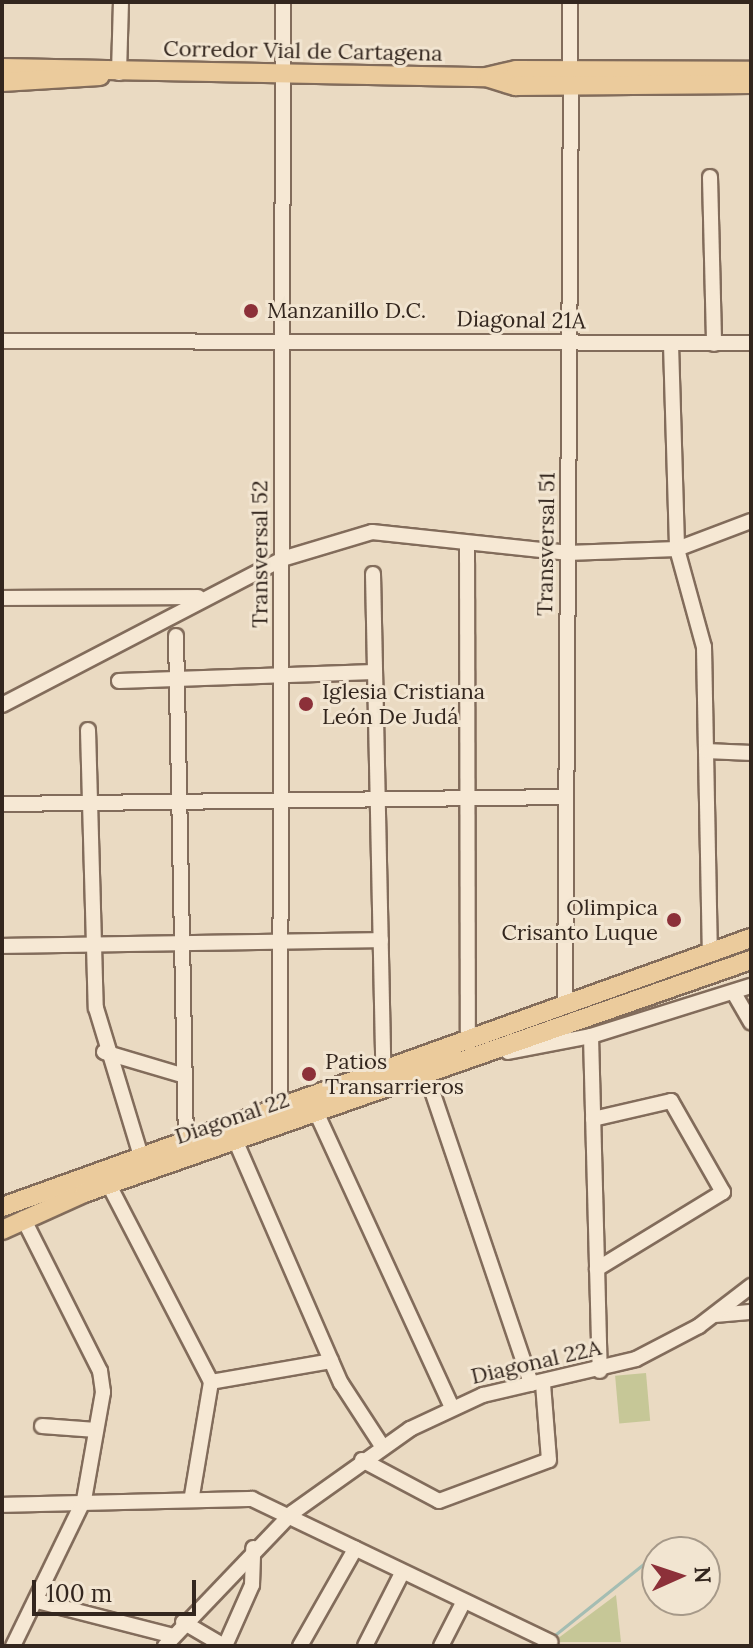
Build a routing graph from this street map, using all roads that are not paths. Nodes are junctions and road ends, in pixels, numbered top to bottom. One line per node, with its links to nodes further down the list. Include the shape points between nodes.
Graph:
1 (121, 2): 6 (street)
2 (283, 2): 7 (street, Transversal 52)
3 (570, 2): 8 (street, Transversal 51)
4 (2, 68): 6 (main road, Corredor Vial de Cartagena)
5 (751, 71): 8 (main road, Corredor Vial de Cartagena)
6 (119, 73): 7 (main road, Corredor Vial de Cartagena); 9 (main road, Corredor Vial de Cartagena)
7 (283, 76): 8 (main road, Corredor Vial de Cartagena, via 486,77 516,86); 12 (street, Transversal 52)
8 (570, 78): 10 (main road, Corredor Vial de Cartagena); 15 (street, Transversal 51)
9 (2, 82)
10 (751, 84)
11 (710, 177): 17 (street)
12 (282, 340): 13 (street, Diagonal 21A); 15 (street, Diagonal 21A); 22 (street, Transversal 52)
13 (2, 341)
14 (751, 343): 17 (street, Diagonal 21A)
15 (571, 344): 16 (street, Diagonal 21A); 21 (street, Transversal 51)
16 (671, 344): 17 (street, Diagonal 21A); 20 (street)
17 (714, 344)
18 (751, 521): 20 (street)
19 (467, 543): 21 (street); 22 (street, via 372,532); 36 (street)
20 (677, 549): 21 (street); 33 (street, via 704,647)
21 (567, 553): 35 (street, Transversal 51)
22 (282, 559): 24 (street); 28 (street, Transversal 52)
23 (373, 574): 27 (street)
24 (203, 597): 25 (street); 31 (street)
25 (2, 598)
26 (176, 636): 29 (street)
27 (374, 672): 28 (street); 37 (street)
28 (281, 674): 29 (street); 38 (street, Transversal 52)
29 (179, 675): 30 (street); 39 (street)
30 (119, 681)
31 (2, 705)
32 (88, 730): 41 (street)
33 (707, 751): 34 (street); 48 (street)
34 (751, 753)
35 (566, 797): 36 (street); 52 (street, Transversal 51)
36 (466, 799): 37 (street); 55 (street)
37 (377, 800): 38 (street); 43 (street)
38 (281, 801): 39 (street); 44 (street, Transversal 52)
39 (181, 803): 41 (street); 46 (street)
40 (2, 804): 41 (street)
41 (90, 805): 45 (street)
42 (751, 938): 48 (main road, Diagonal 22)
43 (381, 940): 44 (street); 58 (street)
44 (280, 943): 46 (street); 61 (street, Transversal 52)
45 (93, 945): 46 (street); 47 (street); 56 (street)
46 (183, 945): 59 (street)
47 (2, 946)
48 (710, 952): 52 (main road, Diagonal 22)
49 (751, 960): 57 (main road, Diagonal 22)
50 (751, 986): 51 (street)
51 (734, 993): 53 (street); 54 (street)
52 (565, 1004): 55 (main road, Diagonal 22)
53 (751, 1023)
54 (591, 1036): 57 (street); 63 (street)
55 (468, 1039): 58 (main road, Diagonal 22)
56 (104, 1052): 59 (street); 66 (street)
57 (484, 1056): 60 (main road, Diagonal 22)
58 (383, 1070): 61 (main road, Diagonal 22)
59 (185, 1076): 64 (street)
60 (427, 1076): 62 (main road, Diagonal 22); 78 (street)
61 (280, 1105): 64 (main road, Diagonal 22)
62 (317, 1114): 65 (main road, Diagonal 22); 79 (street)
63 (593, 1119): 71 (street); 71 (street, via 671,1101 723,1192)
64 (186, 1141): 66 (main road, Diagonal 22)
65 (236, 1142): 67 (main road, Diagonal 22); 75 (street)
66 (141, 1156): 68 (main road, Diagonal 22)
67 (109, 1185): 69 (main road, Diagonal 22); 77 (street)
68 (2, 1207)
69 (23, 1218): 70 (main road, Diagonal 22); 81 (street, via 100,1371)
70 (2, 1230)
71 (597, 1269): 76 (street)
72 (751, 1286): 74 (street, Diagonal 22A)
73 (751, 1312): 74 (street)
74 (716, 1315): 76 (street, Diagonal 22A, via 656,1350)
75 (331, 1361): 77 (street); 82 (street)
76 (600, 1371): 78 (street, Diagonal 22A)
77 (211, 1382): 84 (street)
78 (537, 1383): 79 (street, Diagonal 22A); 83 (street, via 549,1460 439,1501)
79 (451, 1406): 82 (street, Diagonal 22A)
80 (42, 1426): 81 (street)
81 (96, 1430): 85 (street)
82 (382, 1446): 83 (street, Diagonal 22A)
83 (362, 1460): 87 (street, Diagonal 22A)
84 (192, 1495): 85 (street); 87 (street, via 252,1499)
85 (84, 1500): 86 (street); 91 (street)
86 (2, 1505)
87 (292, 1513): 88 (street); 89 (street)
88 (253, 1548): 93 (street); 97 (street, via 252,1585)
89 (355, 1549): 90 (street); 98 (street)
90 (402, 1573): 92 (street); 99 (street)
91 (37, 1601): 94 (street); 96 (street)
92 (462, 1605): 95 (street); 100 (street)
93 (183, 1622): 94 (street); 97 (street)
94 (169, 1641)
95 (550, 1642)
96 (13, 1646)
97 (225, 1646)
98 (300, 1646)
99 (365, 1646)
100 (441, 1646)

